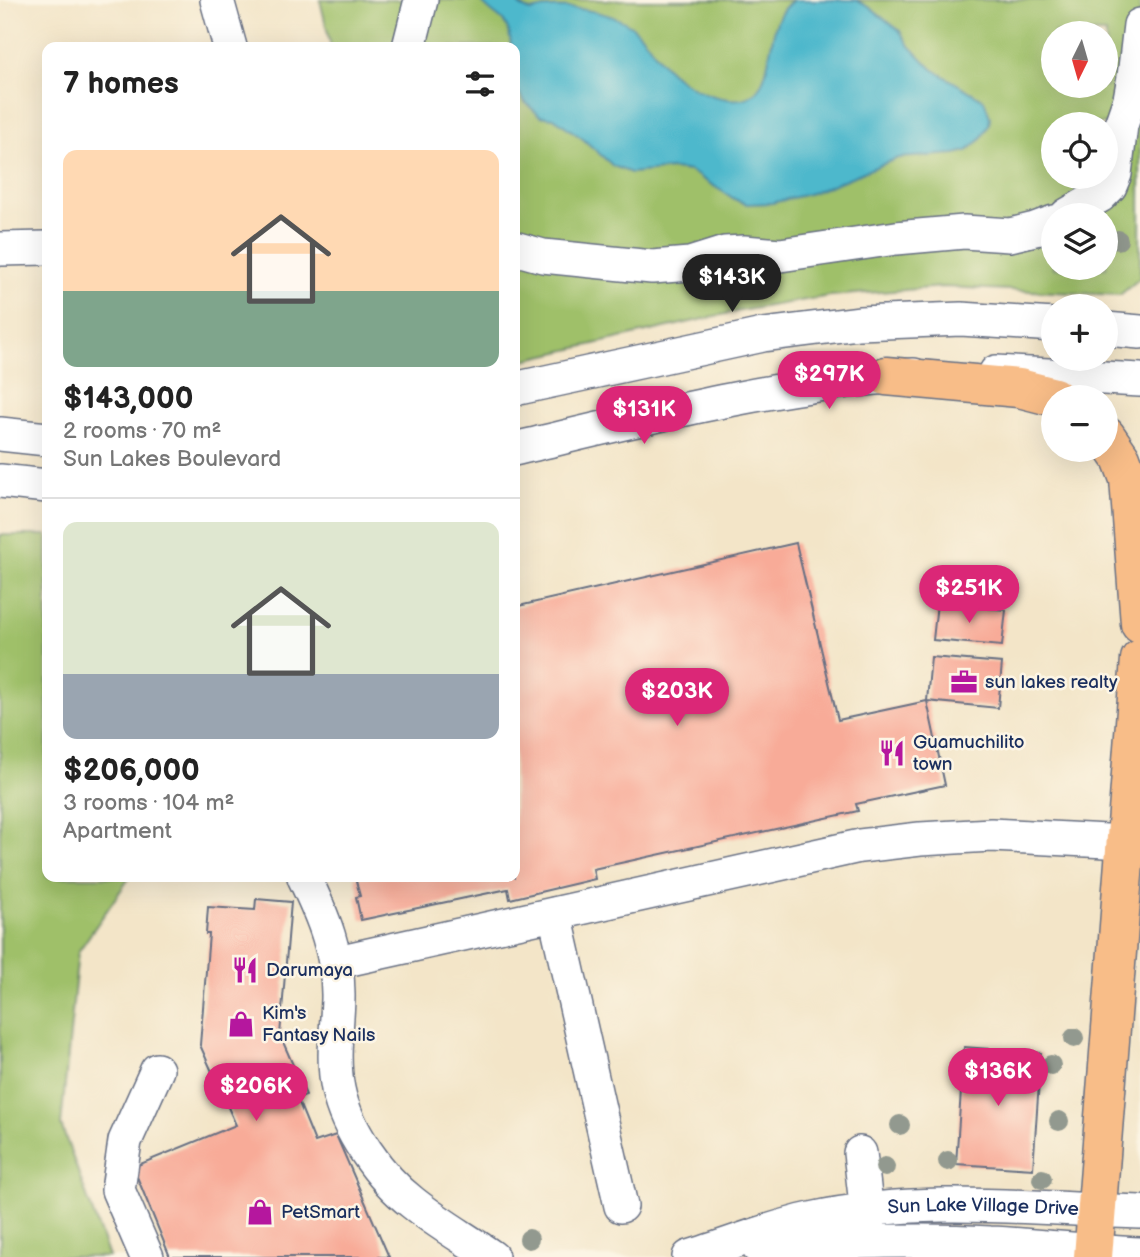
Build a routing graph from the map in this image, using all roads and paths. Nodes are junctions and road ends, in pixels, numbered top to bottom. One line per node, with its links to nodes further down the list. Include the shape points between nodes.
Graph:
1 (217, 0): 4 (street)
2 (421, 0): 5 (street)
3 (1140, 24): 6 (street, via 1115,174 1110,186)
4 (229, 42)
5 (410, 42)
6 (1088, 203)
7 (1041, 227): 10 (street, via 1010,235 964,232 780,255 725,253 690,264 652,267)
8 (42, 248): 9 (street)
9 (0, 249)
10 (520, 250)
11 (1041, 324): 16 (street, via 961,319 859,323 763,335)
12 (1118, 330): 13 (street)
13 (1140, 332)
14 (887, 376): 15 (street, via 1032,373); 17 (main road); 20 (street, via 677,410)
15 (1140, 380)
16 (520, 388)
17 (1041, 394)
18 (0, 435): 19 (street)
19 (42, 439)
20 (520, 448)
21 (1118, 454): 24 (main road, via 1129,479)
22 (0, 481): 23 (street)
23 (42, 485)
24 (1140, 624)
25 (1140, 660): 26 (main road)
26 (1126, 842): 28 (street, via 991,835 860,846); 33 (main road)
27 (306, 882): 29 (street)
28 (555, 914): 29 (street); 32 (street)
29 (337, 962): 40 (street, via 337,1087 359,1140 411,1202)
30 (157, 1070): 39 (street, via 125,1141 118,1190)
31 (860, 1153): 35 (street)
32 (621, 1206)
33 (1098, 1210): 34 (street, Sun Lake Village Drive); 35 (street, Sun Lake Village Drive, via 929,1204); 38 (main road)
34 (1140, 1212)
35 (869, 1236): 36 (street, via 813,1218); 38 (street, Sun Lake Village Drive)
36 (701, 1253)
37 (1140, 1254): 38 (street, Sun Lake Village Drive)
38 (1093, 1255)
39 (147, 1257)
40 (492, 1257)

